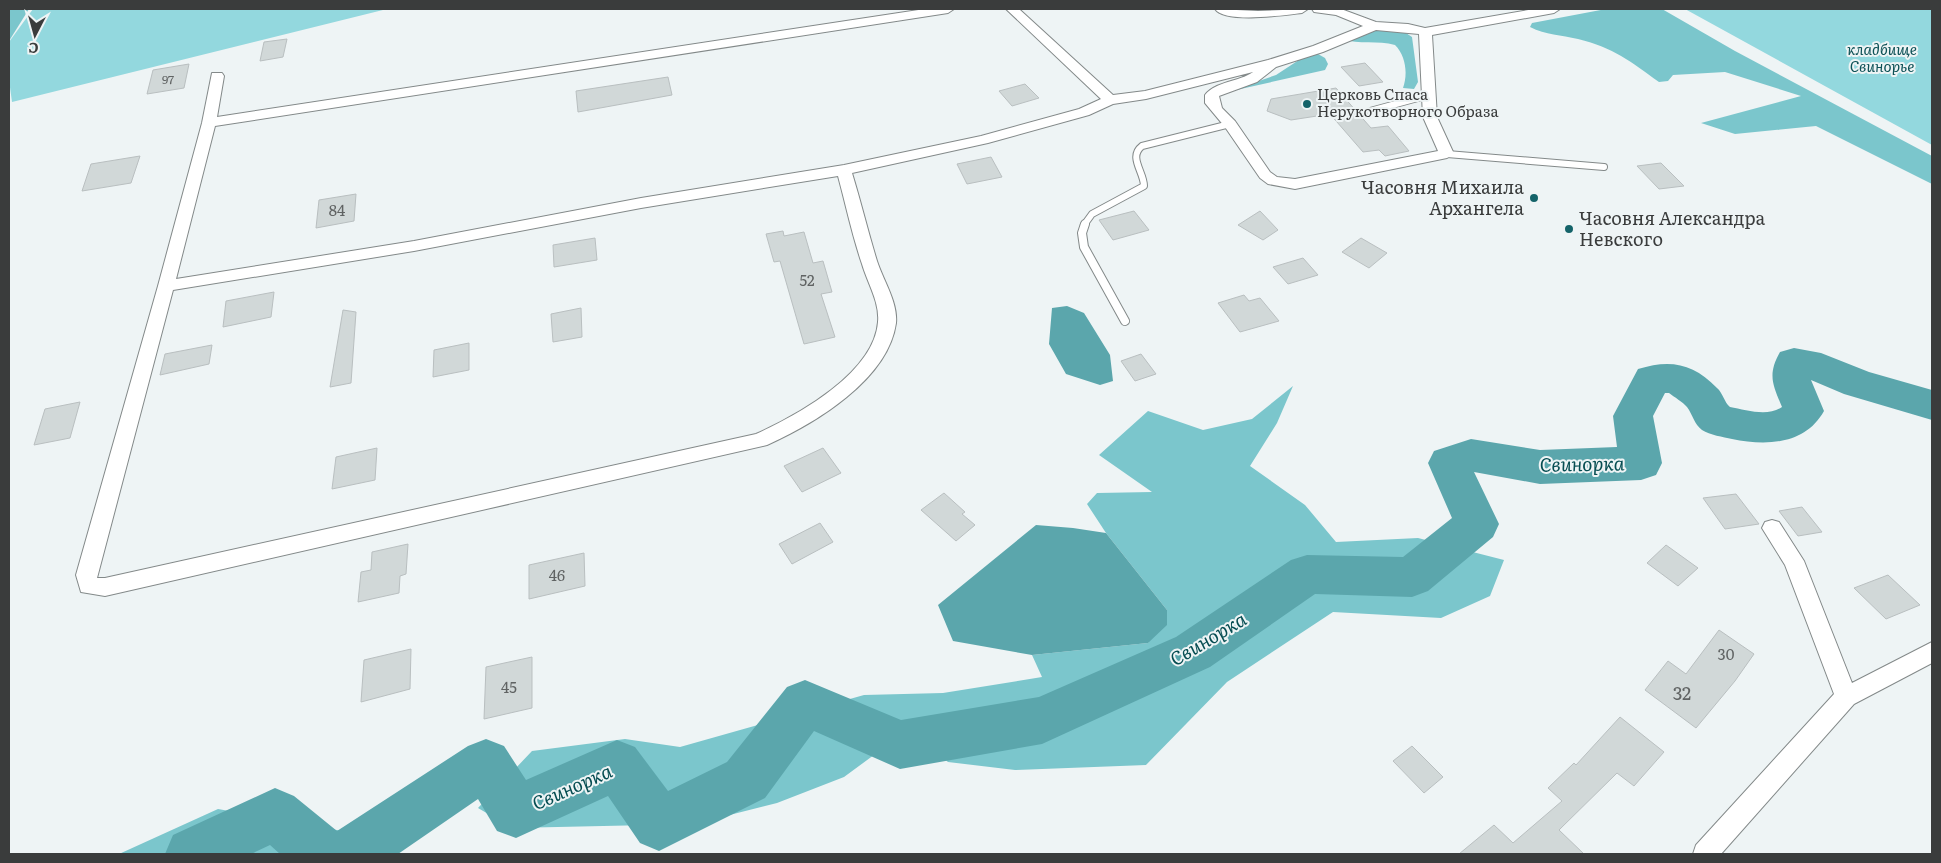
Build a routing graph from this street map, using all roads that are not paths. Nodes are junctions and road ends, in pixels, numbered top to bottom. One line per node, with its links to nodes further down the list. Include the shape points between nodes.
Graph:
1 (948, 9): 14 (street)
2 (1012, 9): 12 (street)
3 (1221, 9): 4 (street, via 1258,15)
4 (1302, 9)
5 (1318, 9): 7 (street, via 1339,12)
6 (1554, 9): 8 (street)
7 (1374, 26): 8 (street); 9 (street)
8 (1426, 32): 11 (street)
9 (1271, 64): 12 (street, via 1146,95); 15 (street, via 1252,79 1212,95 1212,103)
10 (217, 76): 14 (street)
11 (1429, 95): 13 (lane); 16 (street, via 1430,117)
12 (1110, 100): 18 (street, via 1084,112 983,140)
13 (1370, 111)
14 (209, 123): 19 (street)
15 (1230, 124): 16 (street, via 1265,175 1272,182 1283,184); 20 (lane, via 1142,146 1135,158 1144,177 1144,186 1098,210 1084,224 1081,238 1084,247)
16 (1447, 154): 17 (lane)
17 (1604, 166)
18 (844, 170): 19 (street); 19 (street, via 884,304 886,323 882,340 872,358 846,387 786,430 760,440 105,587 88,586 86,575)
19 (166, 286)
20 (1125, 321)
21 (1772, 528): 23 (street, via 1794,561)
22 (1932, 652): 23 (street)
23 (1846, 697): 24 (street)
24 (1712, 852)

